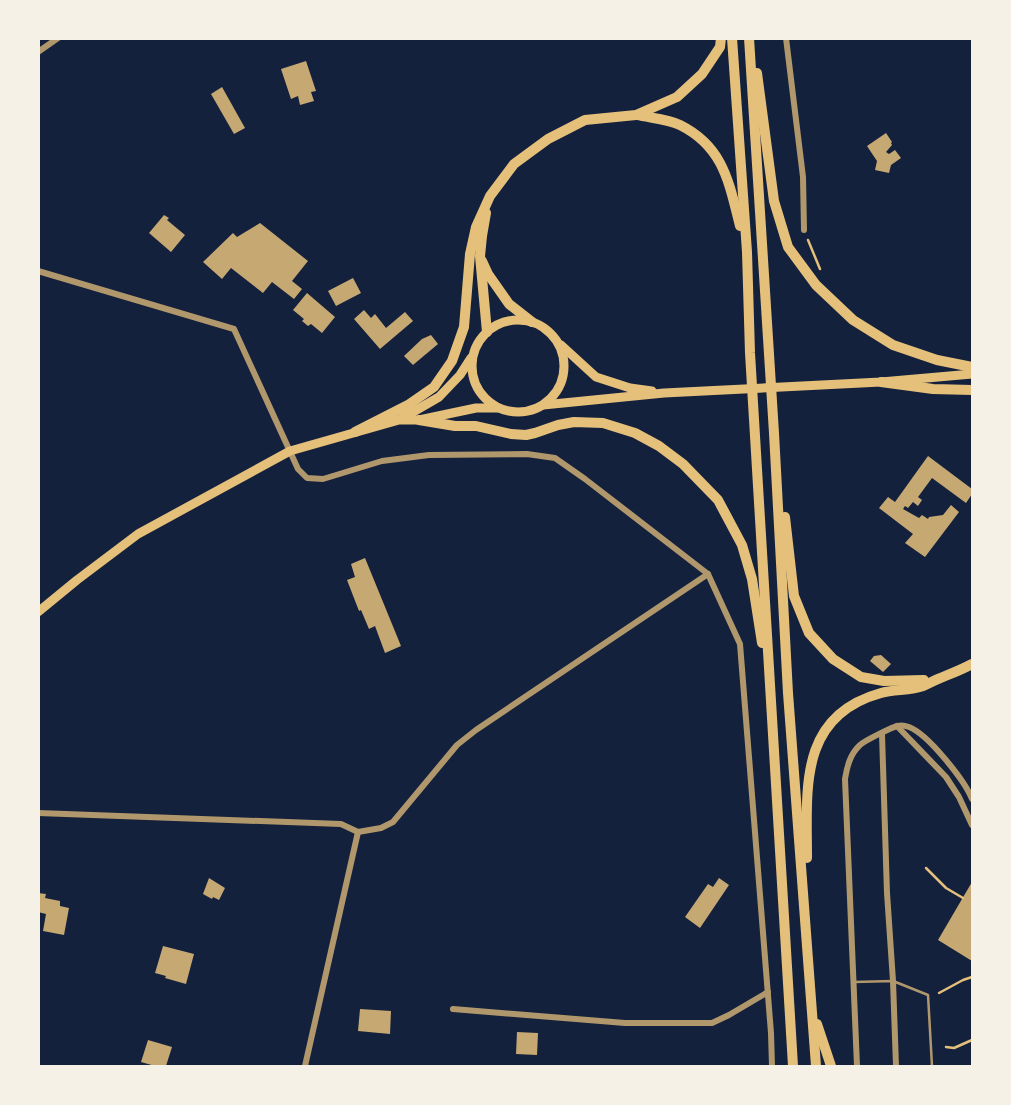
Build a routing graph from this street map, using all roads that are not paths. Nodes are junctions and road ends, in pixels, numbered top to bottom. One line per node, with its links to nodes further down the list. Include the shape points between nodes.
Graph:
1 (58, 38): 6 (street)
2 (721, 38): 7 (highway, via 702,74 677,97)
3 (732, 38): 10 (highway)
4 (750, 38): 17 (highway, via 774,201 788,247 816,285 853,320 893,345); 27 (highway)
5 (786, 38): 9 (street, via 803,177)
6 (38, 52)
7 (636, 115): 8 (highway, via 585,120 548,139 514,164); 10 (highway, via 678,124 703,140 722,163)
8 (490, 195): 11 (highway); 26 (highway, via 476,227 464,327 452,361 434,387)
9 (804, 230)
10 (747, 252): 33 (highway)
11 (480, 256): 13 (highway, via 509,304); 14 (highway)
12 (38, 271): 28 (street, via 234,328)
13 (532, 322): 14 (main road, via 504,322); 15 (main road)
14 (487, 332): 16 (main road)
15 (556, 340): 21 (main road, via 596,377); 22 (main road, via 564,359 562,380)
16 (473, 356): 23 (main road, via 472,373 478,388); 24 (main road, via 439,397)
17 (972, 367)
18 (972, 374): 19 (main road)
19 (881, 382): 20 (highway); 21 (main road)
20 (972, 390)
21 (664, 393): 22 (main road)
22 (543, 405): 23 (main road, via 521,412)
23 (498, 408): 25 (main road)
24 (399, 420): 25 (main road); 26 (main road)
25 (419, 420): 33 (highway, via 526,435 574,422 603,423 635,433 683,464 718,500 742,545 752,579)
26 (355, 432): 28 (main road)
27 (774, 433): 32 (highway, via 794,596 809,633 833,659 861,677 910,682); 40 (highway)
28 (290, 452): 29 (street, via 307,478 323,479 382,461 429,455 555,458); 30 (main road, via 138,534)
29 (708, 574): 39 (street, via 476,730 457,745 393,822); 43 (street, via 740,644)
30 (38, 612)
31 (972, 664): 32 (highway)
32 (939, 679): 40 (highway, via 922,687 881,692 859,702 844,710 821,738 808,771)
33 (771, 699): 48 (highway)
34 (897, 726): 35 (street); 36 (street, via 909,727 942,755); 38 (street, via 946,777)
35 (882, 734): 41 (street); 42 (street, via 860,744 845,779)
36 (972, 799)
37 (38, 813): 39 (street, via 341,824)
38 (972, 825)
39 (358, 832): 46 (street)
40 (807, 936): 45 (highway)
41 (893, 981): 42 (lane); 52 (street); 53 (lane, via 928,995)
42 (854, 982): 51 (street)
43 (768, 992): 44 (street, via 712,1023 625,1023); 47 (street)
44 (453, 1009)
45 (813, 1009): 49 (highway); 50 (highway)
46 (305, 1066)
47 (772, 1066)
48 (793, 1066)
49 (816, 1066)
50 (831, 1066)
51 (857, 1066)
52 (896, 1066)
53 (932, 1066)

